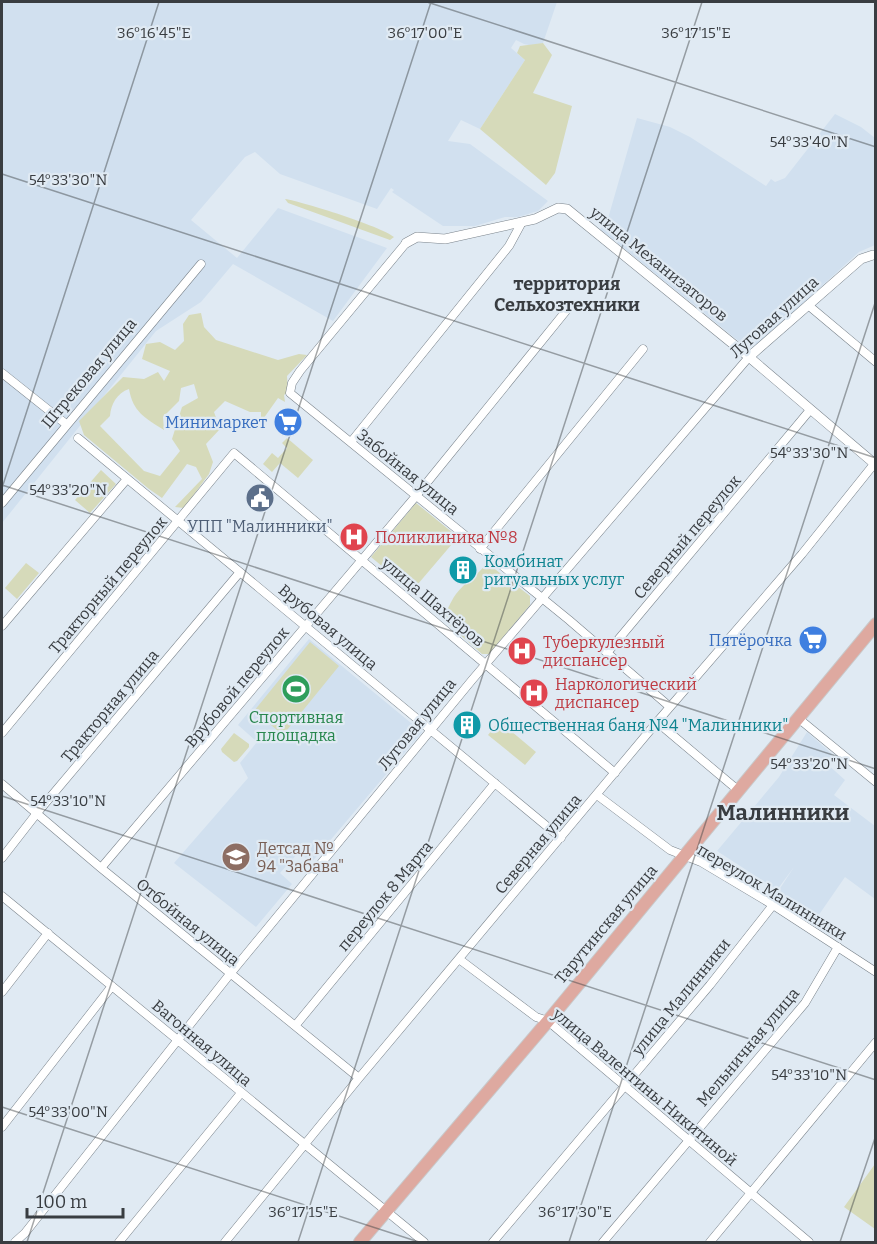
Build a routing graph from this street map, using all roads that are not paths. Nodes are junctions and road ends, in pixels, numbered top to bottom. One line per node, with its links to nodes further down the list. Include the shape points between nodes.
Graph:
1 (522, 222): 2 (street, via 445,239 417,237); 8 (street, улица Механизаторов, via 558,208 567,209); 14 (street, via 509,246)
2 (406, 243): 14 (street, Забойная улица, via 292,383 290,393 294,398)
3 (874, 256): 5 (street, Луговая улица, via 861,259)
4 (201, 264): 12 (street, Штрековая улица)
5 (808, 305): 8 (street, Луговая улица); 9 (street)
6 (570, 306): 18 (street, Врубовой переулок)
7 (643, 349): 21 (street)
8 (749, 357): 11 (street, улица Механизаторов); 24 (street, Луговая улица)
9 (876, 362)
10 (2, 373): 12 (street)
11 (810, 410): 16 (street, улица Механизаторов); 28 (street, Северный переулок)
12 (66, 424): 19 (street, Штрековая улица)
13 (78, 438): 17 (street, Врубовая улица)
14 (351, 442): 18 (street, Забойная улица)
15 (234, 453): 20 (street, Тракторный переулок); 22 (street, улица Шахтёров)
16 (875, 464): 30 (street, Северная улица)
17 (127, 479): 20 (street, Врубовая улица); 26 (street)
18 (416, 496): 21 (street, Забойная улица); 22 (street, Врубовой переулок)
19 (2, 503)
20 (178, 522): 23 (street, Врубовая улица); 34 (street, Тракторный переулок)
21 (480, 549): 24 (street, Забойная улица)
22 (362, 560): 27 (street, Врубовой переулок); 29 (street, улица Шахтёров)
23 (240, 572): 27 (street, Врубовая улица); 41 (street, Тракторная улица)
24 (542, 600): 28 (street, Забойная улица); 29 (street, Луговая улица)
25 (876, 624): 31 (main road, Тарутинская улица)
26 (2, 626)
27 (306, 627): 33 (street, Врубовая улица); 45 (street, Врубовой переулок)
28 (607, 654): 30 (street, Забойная улица)
29 (486, 664): 33 (street, Луговая улица); 35 (street, улица Шахтёров)
30 (670, 706): 32 (street, Северная улица)
31 (798, 718): 36 (street); 39 (main road, Тарутинская улица)
32 (657, 722): 35 (street, Северная улица); 39 (street)
33 (432, 730): 37 (street, Врубовая улица); 52 (street, Луговая улица)
34 (2, 733)
35 (615, 773): 40 (street, Северная улица)
36 (876, 782)
37 (495, 783): 42 (street, Врубовая улица); 56 (street, переулок 8 Марта)
38 (2, 784): 41 (street, Отбойная улица)
39 (739, 791): 43 (main road, Тарутинская улица)
40 (597, 795): 42 (street, Северная улица); 43 (street, переулок Малинники, via 670,850)
41 (37, 813): 44 (street, Тракторная улица); 45 (street, Отбойная улица)
42 (561, 838): 50 (street, Северная улица)
43 (685, 855): 47 (street, переулок Малинники); 55 (main road, Тарутинская улица)
44 (2, 858)
45 (101, 868): 52 (street, Отбойная улица)
46 (2, 896): 48 (street, Вагонная улица)
47 (773, 905): 49 (street, переулок Малинники); 60 (street, улица Малинники)
48 (48, 933): 53 (street, Вагонная улица); 54 (street)
49 (838, 947): 51 (street, переулок Малинники); 63 (street, Мельничная улица, via 805,1003)
50 (459, 959): 55 (street, улица Валентины Никитиной, via 536,1017); 59 (street, Северная улица)
51 (876, 972)
52 (230, 974): 56 (street, Отбойная улица); 57 (street, Луговая улица)
53 (112, 986): 57 (street, Вагонная улица); 62 (street)
54 (2, 992)
55 (548, 1021): 60 (street, улица Валентины Никитиной); 66 (main road, Тарутинская улица)
56 (295, 1026): 59 (street, Отбойная улица)
57 (177, 1040): 61 (street, Вагонная улица); 67 (street, Луговая улица)
58 (876, 1042): 65 (street)
59 (358, 1078): 64 (street, Северная улица)
60 (625, 1087): 63 (street, улица Валентины Никитиной); 72 (street, улица Малинники)
61 (241, 1093): 64 (street, Вагонная улица); 68 (street)
62 (2, 1127)
63 (688, 1140): 65 (street, улица Валентины Никитиной); 73 (street, Мельничная улица)
64 (305, 1145): 66 (street, Вагонная улица); 69 (street, Северная улица)
65 (751, 1193): 74 (street); 75 (street, улица Валентины Никитиной)
66 (385, 1212): 70 (main road, Тарутинская улица); 71 (street, Вагонная улица)
67 (15, 1242)
68 (118, 1242)
69 (225, 1242)
70 (360, 1242)
71 (424, 1242)
72 (493, 1242)
73 (603, 1242)
74 (710, 1242)
75 (809, 1242)

